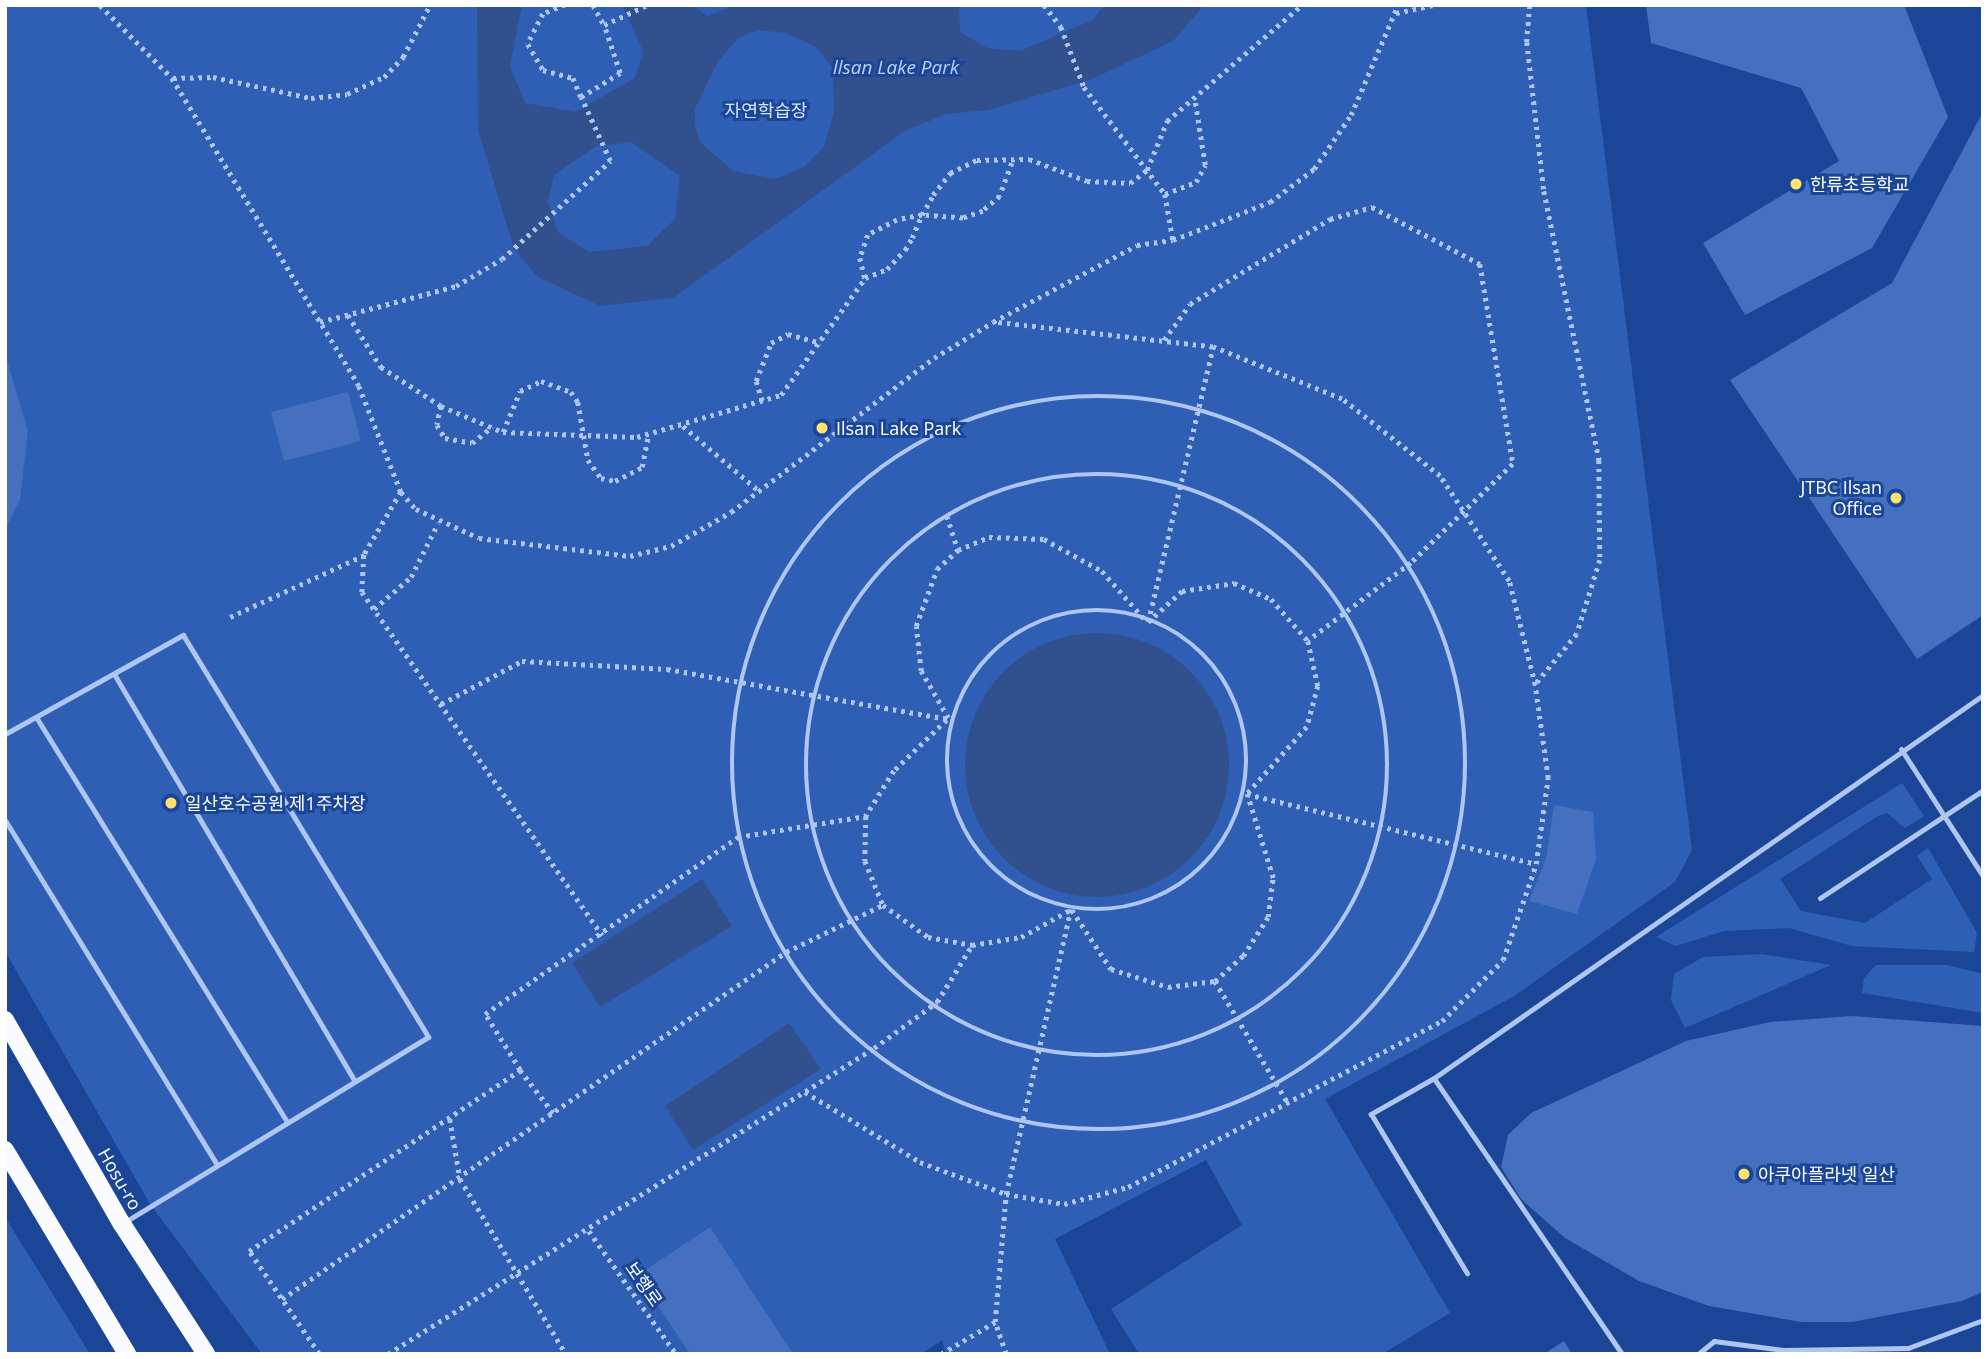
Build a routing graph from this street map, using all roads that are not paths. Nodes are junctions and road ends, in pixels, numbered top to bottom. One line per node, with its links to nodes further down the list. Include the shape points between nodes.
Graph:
1 (114, 674): 3 (lane); 13 (lane); 13 (lane, via 183,635 428,1037)
2 (1983, 695): 5 (lane)
3 (36, 717): 4 (lane); 14 (lane)
4 (5, 734)
5 (1901, 749): 7 (lane); 12 (lane)
6 (1983, 790): 7 (lane)
7 (1942, 816): 9 (lane); 10 (lane)
8 (5, 820): 16 (lane)
9 (1983, 876)
10 (1820, 898)
11 (5, 1020): 17 (main road, Hosu-ro)
12 (1434, 1078): 18 (lane, via 1371,1114); 24 (lane)
13 (355, 1081): 14 (lane)
14 (287, 1122): 16 (lane)
15 (5, 1150): 22 (main road)
16 (217, 1164): 17 (lane)
17 (122, 1224): 23 (main road, Hosu-ro)
18 (1467, 1273)
19 (1983, 1320): 20 (lane)
20 (1908, 1348): 21 (lane); 26 (lane)
21 (1781, 1352): 25 (lane, via 1714,1341)
22 (127, 1354)
23 (206, 1354)
24 (1622, 1354)
25 (1698, 1354)
26 (1898, 1354)

